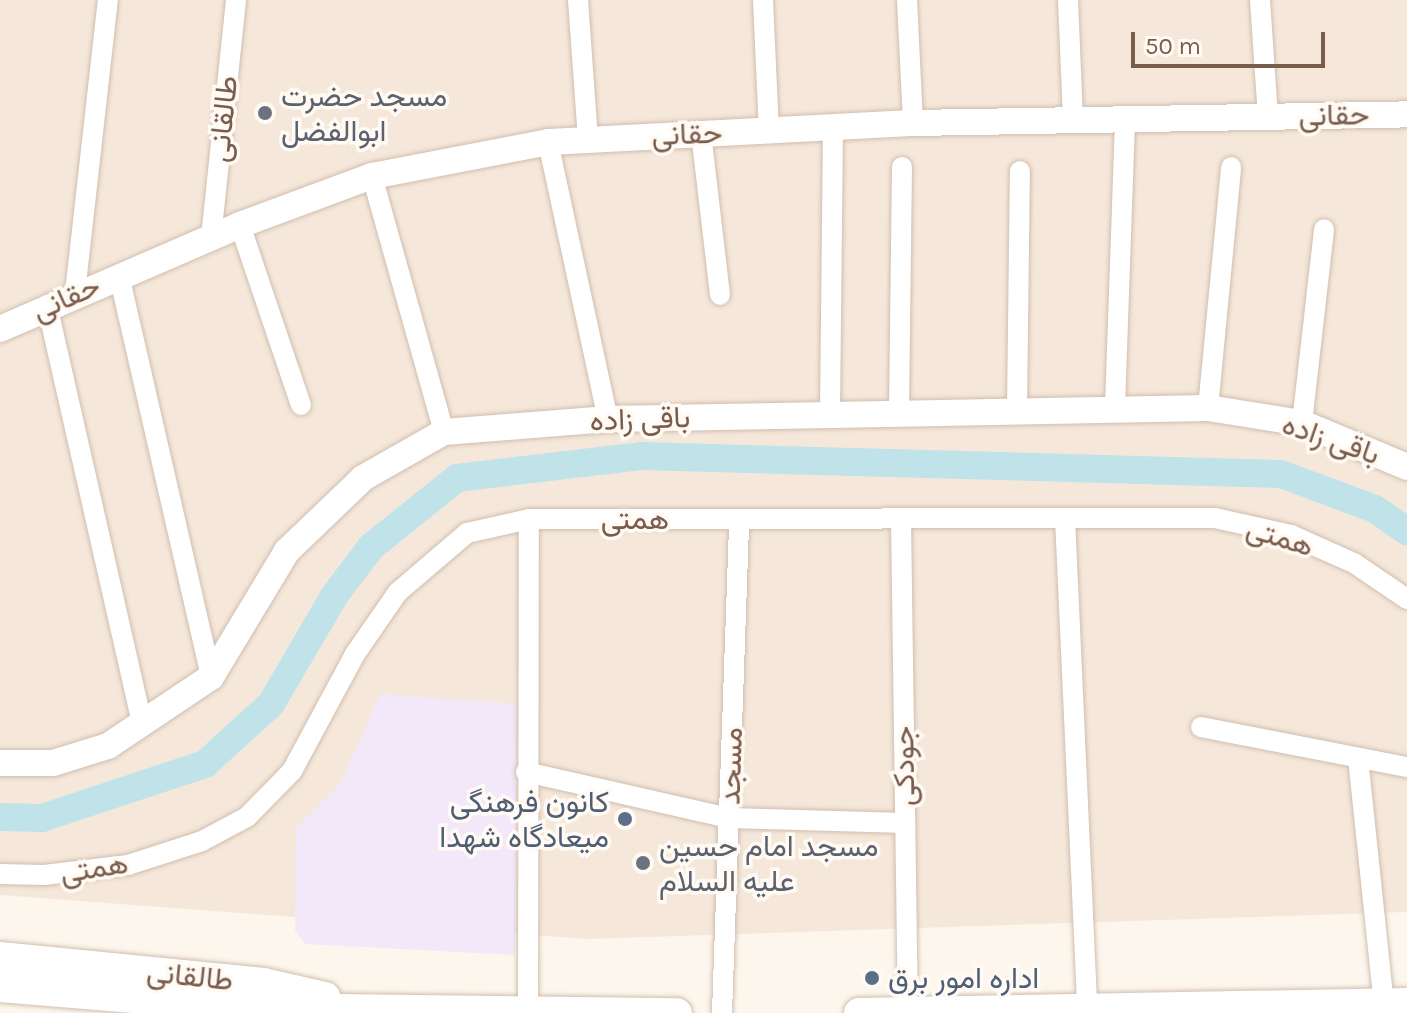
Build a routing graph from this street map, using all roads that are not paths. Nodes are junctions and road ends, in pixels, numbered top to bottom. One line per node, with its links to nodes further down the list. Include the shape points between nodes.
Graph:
1 (108, 0): 26 (street)
2 (236, 0): 24 (street, طالقانی)
3 (578, 0): 16 (street)
4 (763, 0): 14 (street)
5 (907, 0): 12 (street)
6 (1068, 0): 11 (street)
7 (1260, 0): 9 (street)
8 (1407, 114): 9 (street, حقانی)
9 (1268, 116): 10 (street, حقانی)
10 (1125, 119): 11 (street, حقانی); 31 (street)
11 (1073, 120): 12 (street, حقانی)
12 (913, 123): 13 (street, حقانی)
13 (833, 129): 14 (street, حقانی); 35 (street)
14 (769, 132): 15 (street, حقانی)
15 (701, 133): 16 (street, حقانی); 27 (street)
16 (588, 139): 17 (street, حقانی)
17 (548, 142): 21 (street, حقانی); 36 (street)
18 (902, 167): 34 (street)
19 (1231, 167): 33 (street)
20 (1020, 171): 32 (street)
21 (372, 176): 22 (street, حقانی); 38 (street)
22 (240, 225): 24 (street, حقانی); 30 (street)
23 (1324, 229): 37 (street)
24 (211, 238): 25 (street, حقانی)
25 (119, 275): 26 (street, حقانی); 45 (street)
26 (75, 293): 28 (street, حقانی)
27 (720, 295)
28 (47, 305): 29 (street, حقانی); 46 (street)
29 (0, 329)
30 (301, 405)
31 (1115, 407): 32 (street, باقی زاده); 33 (street, باقی زاده)
32 (1017, 408): 34 (street, باقی زاده)
33 (1208, 408): 37 (street, باقی زاده)
34 (899, 411): 35 (street, باقی زاده)
35 (830, 413): 36 (street, باقی زاده)
36 (608, 419): 38 (street, باقی زاده)
37 (1302, 423): 39 (street, باقی زاده)
38 (444, 432): 45 (street, باقی زاده, via 363,478 287,551)
39 (1407, 463)
40 (1065, 518): 43 (street, همتی); 44 (street, همتی, via 1215,518 1291,535 1354,563); 59 (street)
41 (529, 519): 42 (street, همتی); 51 (street); 54 (street, همتی, via 467,533 398,592 355,654 292,771 247,817 202,841 128,865 44,875)
42 (739, 519): 43 (street, همتی); 52 (street, مسجد)
43 (901, 519): 53 (street, جودکی)
44 (1407, 599)
45 (211, 677): 46 (street, باقی زاده)
46 (143, 726): 49 (street, باقی زاده, via 108,746 53,763)
47 (1201, 727): 48 (street)
48 (1358, 758): 50 (street); 57 (street)
49 (0, 763)
50 (1407, 767)
51 (526, 772): 52 (street); 58 (street)
52 (729, 818): 53 (street); 62 (street, مسجد)
53 (905, 823): 64 (street, جودکی)
54 (0, 874)
55 (0, 957): 60 (main road, طالقانی, via 264,983)
56 (0, 987): 60 (main road, via 256,1008)
57 (1396, 1004): 59 (main road)
58 (528, 1009): 60 (main road); 61 (main road)
59 (1087, 1009): 64 (main road)
60 (377, 1010)
61 (677, 1013)
62 (722, 1013)
63 (859, 1013): 64 (main road)
64 (908, 1013)

